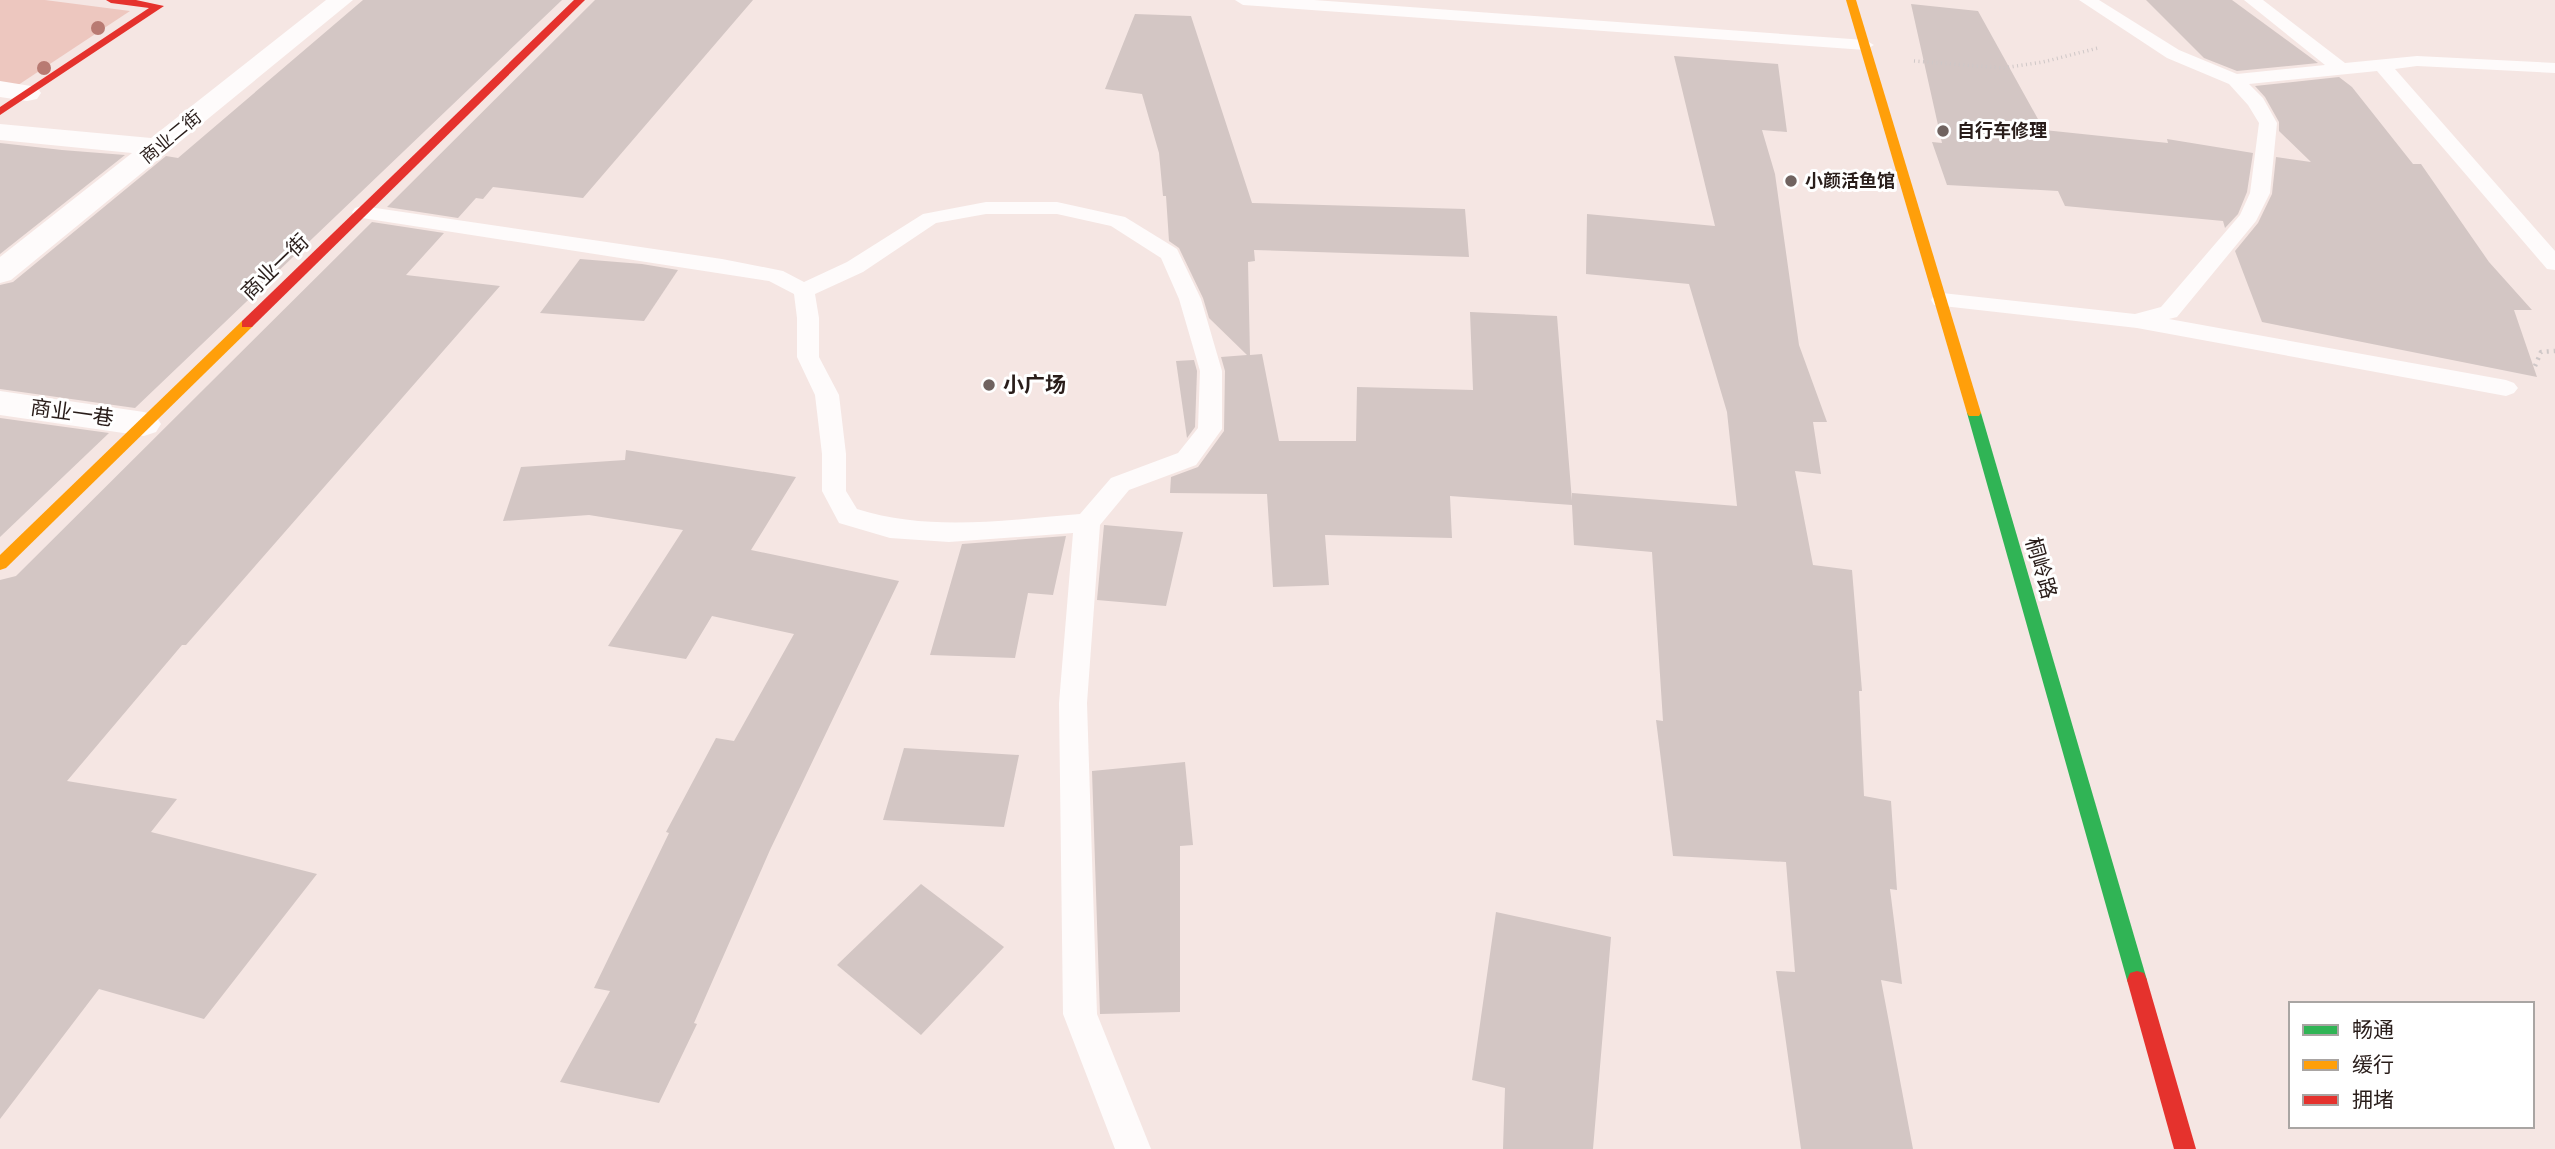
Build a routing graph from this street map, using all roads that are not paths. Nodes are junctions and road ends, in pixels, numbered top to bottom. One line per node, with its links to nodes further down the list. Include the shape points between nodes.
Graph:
1 (111, 0): 14 (main road, via 159,6)
2 (341, 0): 17 (street, 商业二街)
3 (580, 0): 18 (main road, 商业一街)
4 (1243, 0): 8 (lane)
5 (1851, 0): 8 (main road, 桐岭路)
6 (2087, 0): 12 (lane, via 2174,54)
7 (2252, 0): 11 (lane)
8 (1866, 52): 22 (main road, 桐岭路)
9 (2383, 66): 10 (lane, via 2417,61); 11 (lane); 19 (lane)
10 (2555, 68)
11 (2343, 70): 12 (lane)
12 (2235, 80): 23 (lane, via 2268,123 2260,193 2249,217 2169,312)
13 (0, 89): 14 (street)
14 (27, 93): 15 (main road)
15 (0, 112)
16 (0, 132): 17 (street)
17 (157, 148): 20 (street, 商业二街)
18 (362, 212): 21 (lane, via 722,266 775,276); 26 (main road, 商业一街)
19 (2555, 264)
20 (0, 273)
21 (804, 290): 27 (lane, via 808,357 827,395 834,491 848,516 890,529 949,533); 27 (lane, via 855,267 930,218 986,208 1057,208 1118,221 1170,254 1211,371 1210,429 1186,459 1121,484)
22 (1942, 300): 23 (lane); 30 (main road, 桐岭路)
23 (2136, 321): 24 (lane)
24 (2506, 388)
25 (0, 402): 26 (street, 商业一巷)
26 (144, 424): 28 (main road, 商业一街)
27 (1087, 523): 29 (lane, via 1073,703 1080,1014)
28 (0, 564)
29 (1133, 1149)
30 (2185, 1149)

